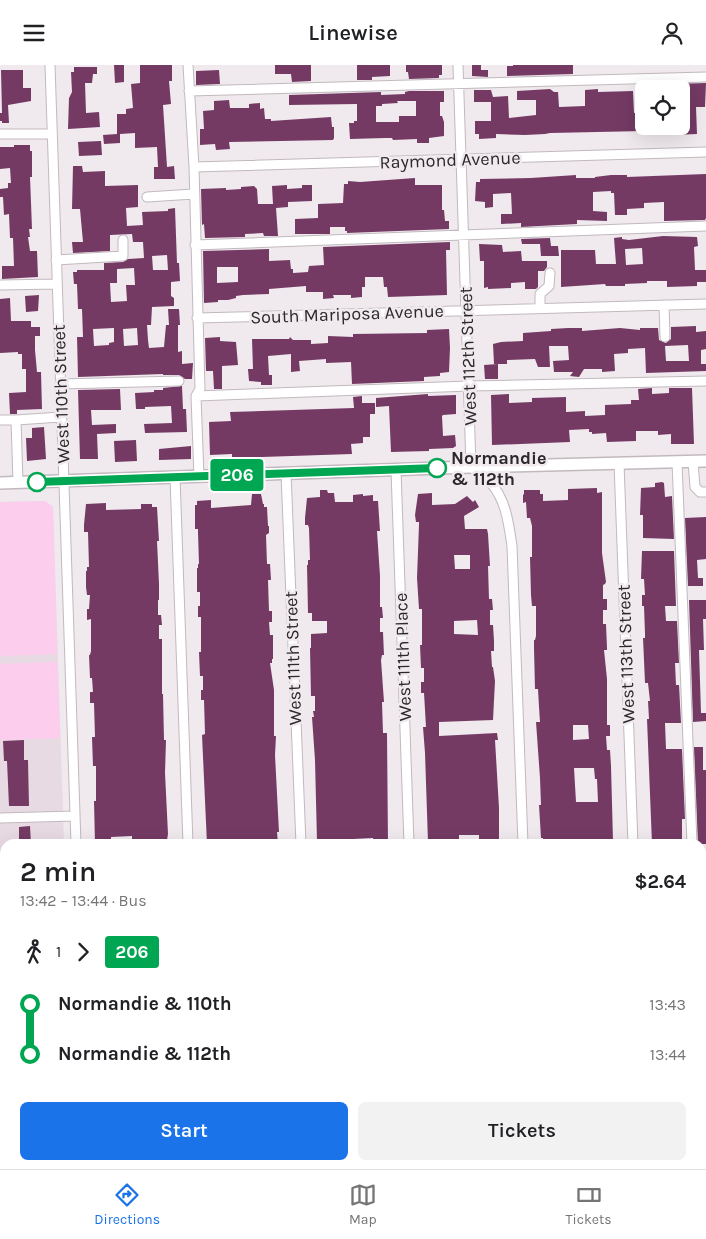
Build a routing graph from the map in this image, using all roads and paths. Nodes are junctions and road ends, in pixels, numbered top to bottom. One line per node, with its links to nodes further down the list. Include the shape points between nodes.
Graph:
1 (50, 65): 8 (street, West 110th Street)
2 (188, 65): 6 (street)
3 (458, 65): 5 (street, West 112th Street)
4 (706, 77): 5 (street)
5 (459, 85): 6 (street); 10 (street, West 112th Street)
6 (190, 91): 11 (street)
7 (1, 134): 8 (street)
8 (52, 134): 18 (street, West 110th Street)
9 (706, 151): 10 (street, Raymond Avenue)
10 (462, 160): 11 (street, Raymond Avenue); 15 (street, West 112th Street)
11 (194, 167): 12 (street)
12 (194, 194): 13 (street); 17 (street)
13 (147, 197)
14 (706, 226): 15 (street)
15 (464, 234): 17 (street); 25 (street, West 112th Street)
16 (123, 240): 18 (street, via 123,256)
17 (195, 245): 26 (street)
18 (56, 260): 20 (street, West 110th Street)
19 (550, 273): 24 (street, via 549,286 540,294)
20 (57, 284): 21 (street); 30 (street, West 110th Street)
21 (0, 285)
22 (706, 304): 23 (street, South Mariposa Avenue)
23 (664, 305): 24 (street, South Mariposa Avenue); 27 (street)
24 (540, 308): 25 (street, South Mariposa Avenue)
25 (467, 310): 26 (street, South Mariposa Avenue); 31 (street, West 112th Street)
26 (197, 318): 32 (street, via 200,389)
27 (666, 337)
28 (179, 381): 30 (street)
29 (706, 381): 31 (street)
30 (60, 384): 33 (street, West 110th Street)
31 (469, 386): 32 (street); 40 (street, West 112th Street)
32 (196, 396): 44 (street)
33 (61, 417): 35 (street); 45 (street, West 110th Street)
34 (0, 420): 35 (street)
35 (16, 420): 46 (street)
36 (706, 461): 38 (main road)
37 (677, 462): 38 (main road); 39 (main road); 57 (street)
38 (694, 462): 48 (street, via 696,489)
39 (619, 463): 40 (main road); 56 (street, West 113th Street)
40 (471, 467): 41 (main road); 55 (street, via 490,482 502,502 509,524)
41 (396, 470): 42 (main road); 54 (street, West 111th Place)
42 (286, 473): 44 (main road); 53 (street, West 111th Street)
43 (174, 477): 44 (main road); 45 (main road); 52 (street)
44 (198, 477)
45 (64, 481): 46 (main road); 49 (street, West 110th Street)
46 (18, 482): 47 (main road)
47 (0, 483)
48 (706, 491)
49 (75, 815): 50 (street); 51 (street, West 110th Street)
50 (0, 818)
51 (76, 839)
52 (188, 839)
53 (301, 839)
54 (409, 839)
55 (523, 839)
56 (633, 839)
57 (692, 839)

